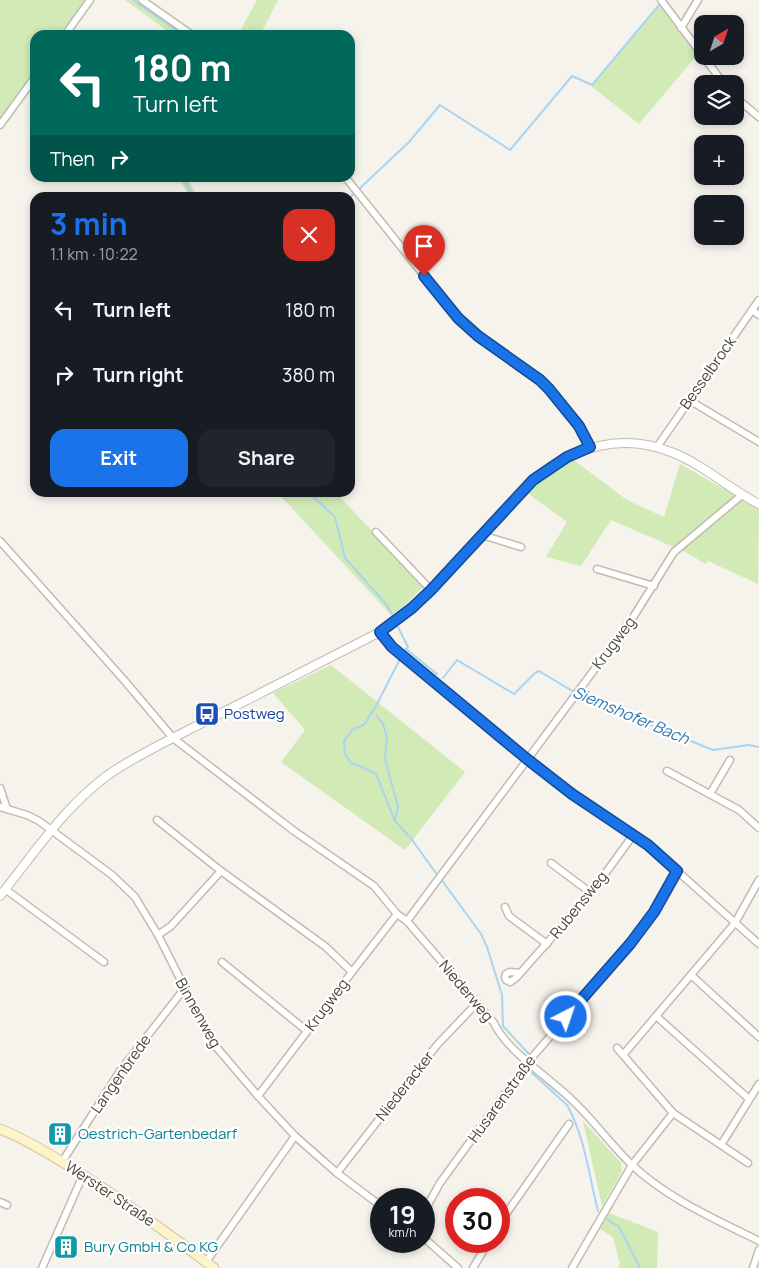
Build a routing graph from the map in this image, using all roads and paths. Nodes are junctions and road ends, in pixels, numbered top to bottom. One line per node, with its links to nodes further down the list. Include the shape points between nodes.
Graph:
1 (90, 0): 6 (street)
2 (142, 0): 7 (street)
3 (661, 0): 5 (street)
4 (698, 0): 5 (street)
5 (681, 28): 8 (street)
6 (69, 30)
7 (185, 30)
8 (717, 75)
9 (30, 84): 12 (street)
10 (744, 104): 11 (street)
11 (759, 117)
12 (0, 125)
13 (349, 182): 19 (street, via 458,318 540,380 579,426)
14 (759, 300): 15 (street, Besselbrock)
15 (752, 310): 16 (street); 17 (street, Besselbrock)
16 (759, 315)
17 (689, 400): 18 (street); 20 (street, Besselbrock)
18 (759, 442)
19 (590, 447): 20 (street, via 610,444); 24 (street, via 567,457 533,480)
20 (657, 447): 21 (street, via 686,459)
21 (742, 495): 22 (street); 28 (street, Krugweg, via 674,552)
22 (759, 504)
23 (376, 532): 29 (street)
24 (482, 535): 26 (street); 29 (street)
25 (0, 541): 31 (street)
26 (521, 547)
27 (597, 569): 28 (street)
28 (654, 586): 32 (street, Krugweg)
29 (431, 590): 30 (street)
30 (380, 632): 31 (street); 32 (street, via 392,647)
31 (173, 738): 41 (street, via 104,778); 51 (street, Niederweg, via 294,831 374,886)
32 (527, 759): 42 (street, via 572,794); 52 (street, Krugweg)
33 (730, 760): 36 (street)
34 (667, 771): 36 (street)
35 (0, 788): 38 (street)
36 (710, 794): 40 (street, via 739,810)
37 (0, 807): 38 (street, Binnenweg)
38 (7, 810): 41 (street, Binnenweg, via 27,815)
39 (157, 820): 44 (street)
40 (759, 828)
41 (52, 830): 47 (street); 54 (street, Binnenweg, via 122,884 135,898)
42 (634, 834): 45 (street); 48 (street, Rubensweg)
43 (551, 863): 48 (street)
44 (221, 871): 54 (street, via 171,926); 59 (street, via 326,947)
45 (677, 871): 53 (street); 69 (street, Husarenstraße, via 654,912 630,944)
46 (759, 880): 53 (street)
47 (6, 889): 49 (street); 57 (street)
48 (591, 893): 55 (street, Rubensweg)
49 (0, 896)
50 (505, 907): 55 (street, via 509,916)
51 (397, 914): 52 (street, Niederweg); 59 (street, Krugweg)
52 (407, 922): 63 (street, Niederweg)
53 (735, 923): 56 (street); 61 (street)
54 (158, 935): 62 (street, Binnenweg)
55 (547, 944): 60 (street, Rubensweg)
56 (759, 944)
57 (104, 962)
58 (222, 962): 65 (street)
59 (352, 972): 65 (street, Krugweg)
60 (520, 973)
61 (691, 975): 64 (street); 66 (street)
62 (184, 989): 71 (street, Binnenweg, via 212,1042); 78 (street, Langenbrede, via 120,1071)
63 (477, 1003): 69 (street, Niederweg, via 498,1032); 81 (street, Niederacker, via 437,1045)
64 (656, 1016): 68 (street); 72 (street)
65 (307, 1031): 71 (street, Krugweg)
66 (759, 1037)
67 (617, 1048): 68 (street)
68 (623, 1055): 73 (street)
69 (528, 1062): 80 (street, Niederweg, via 571,1099); 83 (street, Husarenstraße)
70 (759, 1084): 72 (street)
71 (258, 1096): 76 (street, Binnenweg)
72 (749, 1099): 77 (street)
73 (673, 1113): 77 (street); 80 (street)
74 (569, 1124): 87 (street)
75 (0, 1129): 78 (main road, Werster Straße)
76 (295, 1136): 81 (street, Binnenweg); 92 (street)
77 (720, 1145): 79 (street)
78 (62, 1162): 82 (main road, Werster Straße)
79 (748, 1163)
80 (632, 1165): 88 (street, Niederweg, via 667,1194); 97 (street)
81 (337, 1173): 84 (street, Binnenweg)
82 (83, 1175): 92 (main road, Werster Straße); 93 (street)
83 (435, 1192)
84 (370, 1198)
85 (0, 1202): 86 (street)
86 (7, 1204)
87 (510, 1208)
88 (759, 1241)
89 (435, 1248): 95 (street)
90 (759, 1250): 98 (street)
91 (482, 1253): 96 (street)
92 (206, 1262): 94 (main road, Werster Straße)
93 (42, 1268)
94 (214, 1268)
95 (458, 1268)
96 (473, 1268)
97 (572, 1268)
98 (753, 1268)

